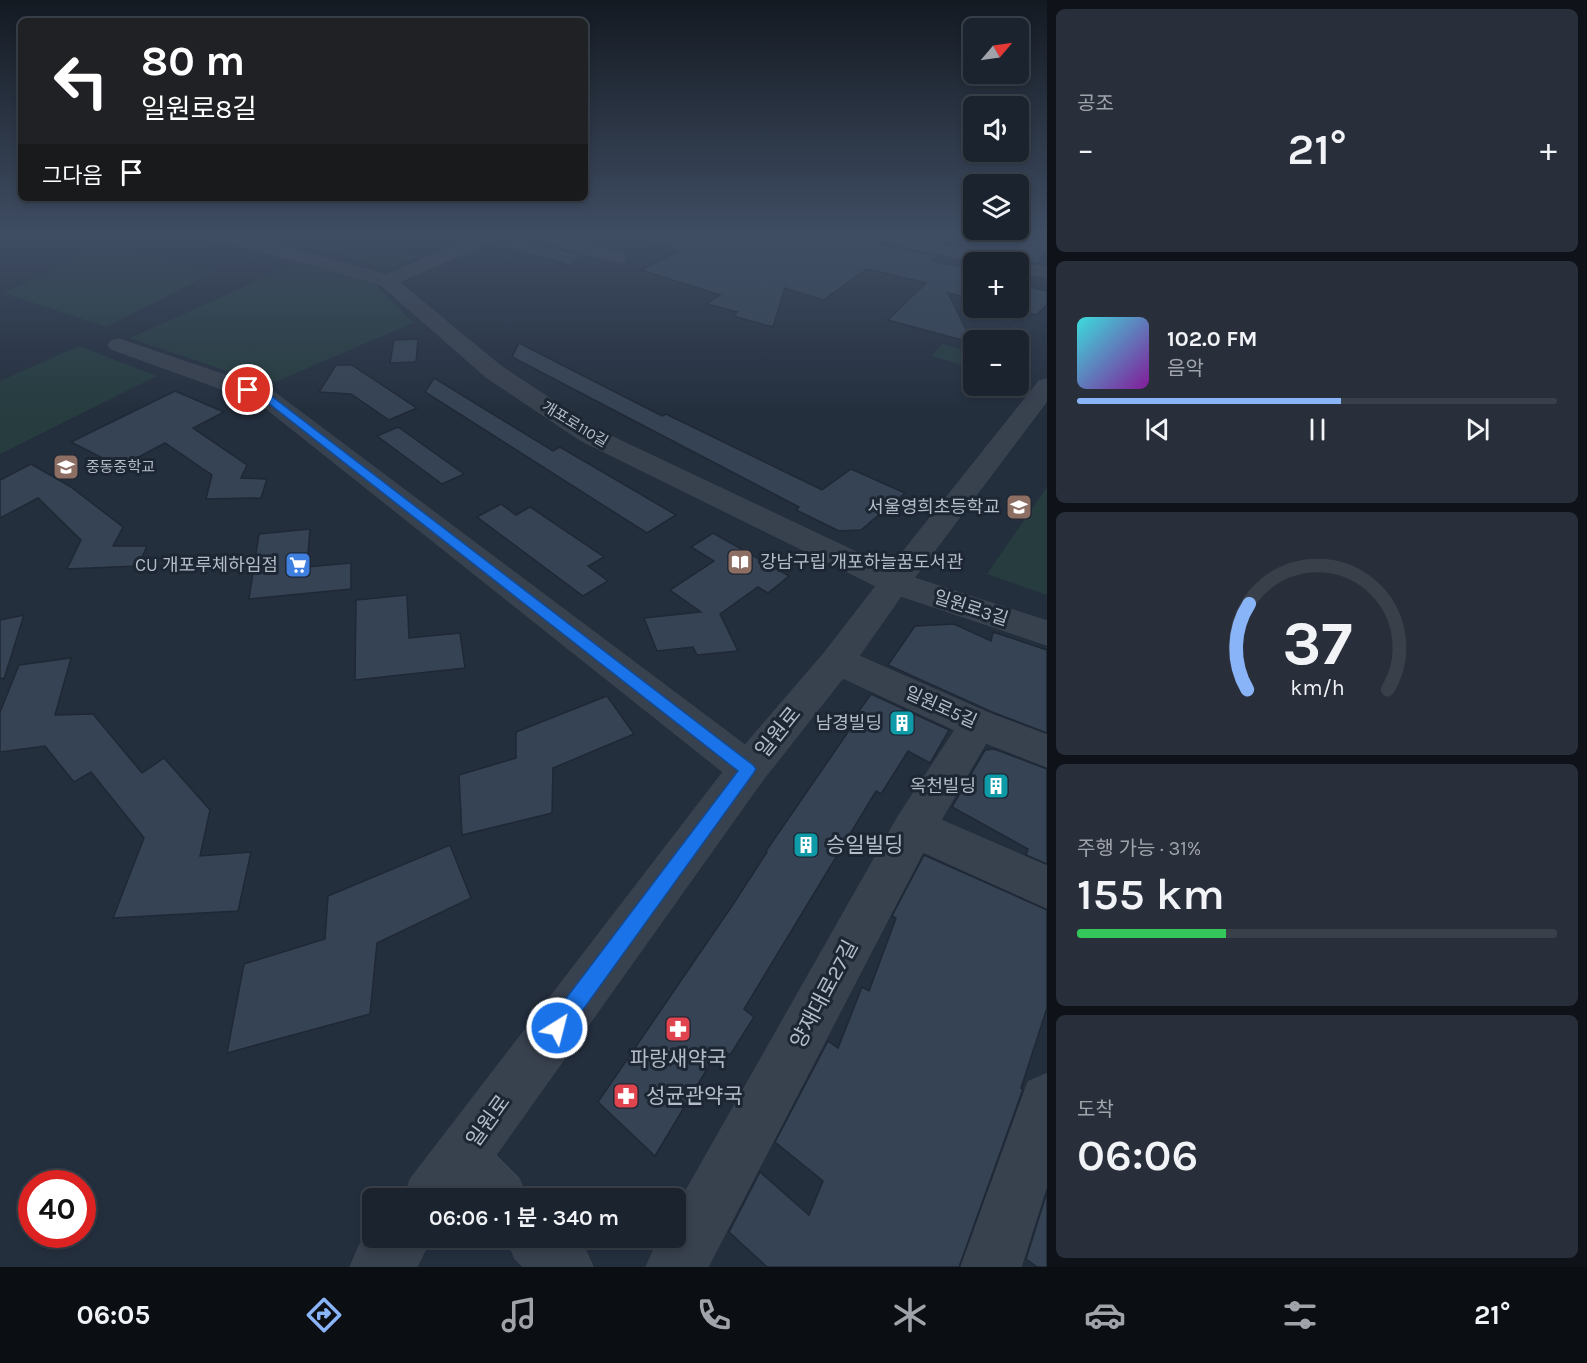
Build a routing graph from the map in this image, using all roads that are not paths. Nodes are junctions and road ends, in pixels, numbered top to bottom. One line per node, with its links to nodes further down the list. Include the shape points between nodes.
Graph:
1 (400, 292): 4 (street, 개포로110길, via 494,372 589,435)
2 (118, 345): 9 (street, via 266,397)
3 (1047, 386): 4 (street, 일원로)
4 (895, 583): 5 (street, 일원로3길); 6 (street, 일원로)
5 (1047, 633)
6 (837, 661): 7 (street, 일원로5길); 9 (street, 일원로)
7 (978, 724): 8 (street, 일원로5길); 10 (street, 양재대로27길)
8 (1047, 751)
9 (748, 769): 13 (street, 일원로)
10 (914, 828): 11 (street); 19 (street, 양재대로27길)
11 (1047, 887)
12 (1047, 1101): 20 (street)
13 (446, 1178): 14 (street)
14 (472, 1188)
15 (394, 1248): 17 (street)
16 (545, 1248): 18 (street)
17 (380, 1267)
18 (563, 1267)
19 (676, 1267)
20 (991, 1267)

